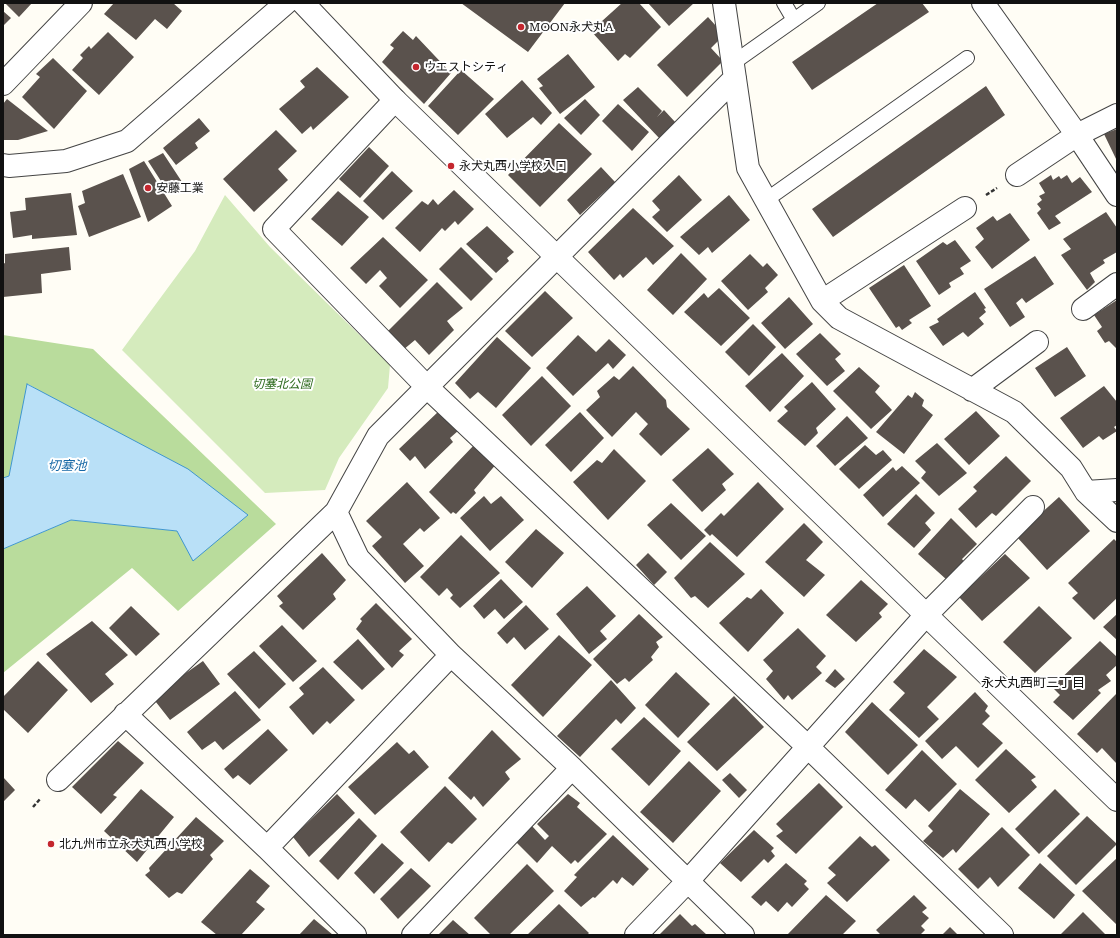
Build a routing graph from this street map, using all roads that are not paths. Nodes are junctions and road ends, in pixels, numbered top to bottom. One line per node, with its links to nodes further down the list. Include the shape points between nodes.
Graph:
1 (81, 3): 11 (street)
2 (286, 3): 15 (street, via 126,141 66,161)
3 (303, 3): 12 (street)
4 (724, 3): 10 (street)
5 (784, 3): 8 (lane)
6 (818, 3): 8 (lane)
7 (983, 3): 14 (street)
8 (794, 20): 10 (lane)
9 (967, 58): 18 (lane)
10 (734, 71): 18 (street, via 748,168); 20 (street)
11 (3, 84)
12 (395, 100): 20 (street); 25 (street, via 274,229)
13 (1117, 115): 14 (street)
14 (1077, 135): 16 (street); 17 (street)
15 (3, 165)
16 (1017, 175)
17 (1117, 194)
18 (766, 200): 22 (street)
19 (965, 208): 22 (street)
20 (558, 258): 25 (street); 32 (street)
21 (1117, 284): 23 (street)
22 (822, 302): 26 (street, via 839,318)
23 (1082, 309)
24 (1037, 342): 26 (street)
25 (427, 387): 30 (street, via 378,436); 35 (street)
26 (972, 390): 28 (street, via 1014,412 1071,468)
27 (1117, 490): 28 (street)
28 (1086, 492): 31 (street)
29 (1034, 507): 32 (street)
30 (336, 512): 33 (street, via 358,558); 34 (street)
31 (1117, 521)
32 (926, 615): 35 (street); 38 (street)
33 (451, 655): 36 (street); 39 (street)
34 (125, 714): 37 (street); 39 (street)
35 (808, 747): 40 (street); 45 (street)
36 (572, 768): 40 (street); 42 (street)
37 (58, 780)
38 (1117, 800)
39 (267, 848): 41 (street)
40 (687, 882): 43 (street); 44 (street)
41 (355, 935)
42 (413, 935)
43 (636, 935)
44 (743, 935)
45 (1002, 935)

